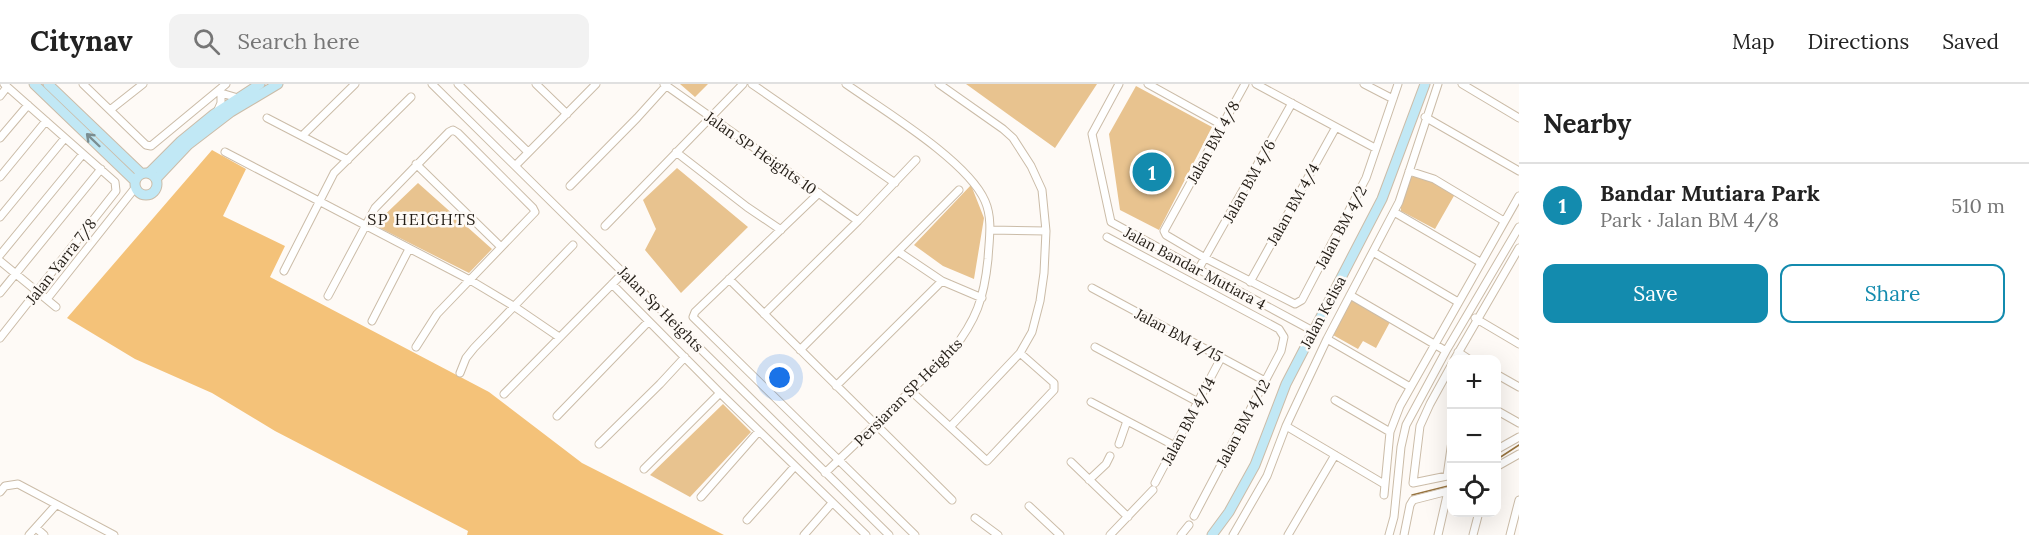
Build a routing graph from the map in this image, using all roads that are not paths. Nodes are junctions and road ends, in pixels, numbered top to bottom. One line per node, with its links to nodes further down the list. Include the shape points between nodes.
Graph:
1 (34, 84): 62 (street, one-way to 1)
2 (48, 84): 62 (street)
3 (83, 84): 36 (street)
4 (143, 84): 36 (street)
5 (226, 84): 29 (street)
6 (260, 84): 32 (street)
7 (278, 84): 62 (street, via 231,112)
8 (355, 84): 46 (street)
9 (432, 84): 57 (street, Jalan Sp Heights)
10 (458, 84): 51 (street)
11 (536, 84): 38 (street)
12 (596, 84): 38 (street)
13 (743, 84): 39 (street)
14 (752, 84): 63 (street)
15 (846, 84): 28 (street, Persiaran SP Heights)
16 (939, 84): 78 (street, via 1003,129 1018,145 1042,190)
17 (1119, 84): 85 (street, Jalan Bandar Mutiara 4, via 1092,134 1109,216 1115,226)
18 (1149, 84): 44 (street)
19 (1245, 84): 44 (street, Jalan BM 4/8)
20 (1256, 84): 34 (street)
21 (1364, 84): 33 (street)
22 (1398, 84): 33 (street, Jalan BM 4/2)
23 (1425, 84): 116 (street, Jalan Kelisa, via 1382,199)
24 (1438, 84): 40 (street)
25 (1462, 84): 41 (street)
26 (6, 85): 30 (street); 35 (street)
27 (665, 85): 39 (street, Jalan SP Heights 10); 64 (street)
28 (857, 87): 77 (street, Persiaran SP Heights, via 970,177 989,213)
29 (218, 89): 32 (street); 36 (street, via 151,146); 37 (street, via 222,103)
30 (0, 96)
31 (411, 97): 54 (street)
32 (238, 98): 37 (street)
33 (1393, 99): 49 (street, Jalan BM 4/2)
34 (1292, 104): 45 (street); 88 (street, Jalan BM 4/6)
35 (28, 105): 43 (street); 47 (street)
36 (110, 110)
37 (217, 112): 62 (street)
38 (567, 114): 51 (street)
39 (711, 117): 52 (street); 66 (street, Jalan SP Heights 10)
40 (1425, 117): 59 (street); 60 (street)
41 (1519, 117)
42 (267, 118): 46 (street)
43 (46, 121): 48 (street); 61 (street)
44 (1222, 124): 88 (street, Jalan BM 4/8, via 1164,231)
45 (1336, 127): 49 (street); 99 (street, Jalan BM 4/4)
46 (303, 135): 54 (street)
47 (0, 138)
48 (65, 138): 53 (street); 70 (street)
49 (1375, 148): 99 (street, Jalan BM 4/2, via 1360,190 1299,303 1289,302)
50 (225, 152): 68 (street)
51 (528, 152): 57 (street)
52 (676, 153): 74 (street); 76 (street)
53 (83, 154): 58 (street); 87 (street)
54 (348, 160): 68 (street, via 334,173)
55 (916, 160): 63 (street)
56 (416, 164): 73 (street); 81 (street); 81 (street, via 449,132 453,130 462,137 535,212)
57 (516, 165): 94 (street, Jalan Sp Heights)
58 (101, 169): 95 (street); 102 (street, Jalan Yarra 7/8, via 115,182 116,191)
59 (1409, 171): 69 (street); 71 (street, via 1434,179)
60 (1519, 171)
61 (0, 177)
62 (144, 179): 107 (street)
63 (895, 183): 72 (street)
64 (570, 186)
65 (958, 190): 84 (street)
66 (819, 193): 72 (street, Jalan SP Heights 10); 76 (street)
67 (1519, 196): 71 (street)
68 (319, 202): 73 (street); 93 (street)
69 (1394, 212): 86 (street); 90 (street)
70 (0, 217)
71 (1504, 220): 90 (street)
72 (858, 221): 112 (street)
73 (364, 225): 83 (street); 105 (street)
74 (605, 226)
75 (1519, 227): 111 (street)
76 (781, 230): 96 (street)
77 (990, 230): 78 (street); 106 (street, Persiaran SP Heights)
78 (1046, 231): 127 (street, via 1041,301 1032,332)
79 (1107, 237): 91 (street)
80 (573, 245): 110 (street)
81 (501, 247): 97 (street)
82 (1519, 248): 113 (street)
83 (409, 249): 97 (street); 114 (street)
84 (899, 252): 98 (street); 124 (street)
85 (1163, 252): 91 (street); 92 (street, Jalan Bandar Mutiara 4)
86 (1373, 252): 104 (street); 108 (street)
87 (0, 255)
88 (1205, 258): 92 (street, Jalan BM 4/6); 99 (street)
89 (0, 261): 95 (street)
90 (1480, 262): 108 (street)
91 (1157, 264): 135 (street, Jalan BM 4/12, via 1279,329 1284,344)
92 (1198, 270): 116 (street, Jalan Bandar Mutiara 4)
93 (284, 272)
94 (624, 272): 100 (street); 167 (street, Jalan Sp Heights)
95 (15, 274): 102 (street); 103 (street)
96 (729, 279): 112 (street); 162 (street, via 693,317)
97 (470, 280): 110 (street); 122 (street, via 429,323)
98 (942, 281): 106 (street); 136 (street)
99 (1250, 282)
100 (612, 284): 115 (street); 118 (street)
101 (1092, 288): 131 (street, Jalan BM 4/15)
102 (37, 291): 107 (street); 117 (street, Jalan Yarra 7/8)
103 (0, 293)
104 (1350, 295): 119 (street); 120 (street)
105 (328, 296)
106 (982, 298): 139 (street, Persiaran SP Heights, via 975,318 952,351)
107 (47, 299): 109 (street)
108 (1458, 302): 120 (street)
109 (56, 307)
110 (515, 307): 118 (street); 132 (street, via 474,348)
111 (1468, 313): 113 (street); 125 (street)
112 (764, 314): 124 (street)
113 (1477, 319): 121 (street); 126 (street)
114 (372, 321)
115 (648, 322): 130 (street); 146 (street)
116 (1313, 331): 199 (street, Jalan Kelisa, via 1277,405 1255,465)
117 (0, 338)
118 (559, 338): 141 (street)
119 (1327, 339): 137 (street); 150 (street)
120 (1434, 344): 125 (street); 137 (street)
121 (1519, 344)
122 (416, 347)
123 (1095, 347): 144 (street)
124 (800, 350): 136 (street)
125 (1446, 351): 202 (street, via 1406,425)
126 (1458, 352): 128 (street); 129 (street)
127 (1020, 353): 151 (street); 151 (street, via 1054,382 1054,390 990,460 985,460)
128 (1456, 355)
129 (1462, 355)
130 (685, 357): 140 (street); 155 (street)
131 (1221, 358): 135 (street, Jalan BM 4/15); 144 (street, Jalan BM 4/14)
132 (460, 373)
133 (1447, 373): 168 (street, via 1420,426 1413,483)
134 (1501, 376): 138 (street)
135 (1265, 381): 181 (street, Jalan BM 4/12)
136 (836, 386): 149 (street)
137 (1410, 387): 153 (street)
138 (1519, 387)
139 (911, 391): 149 (street, Persiaran SP Heights); 151 (street)
140 (720, 393): 152 (street); 166 (street)
141 (504, 394)
142 (1335, 400): 153 (street)
143 (1091, 402): 147 (street)
144 (1198, 402): 157 (street, Jalan BM 4/14)
145 (1501, 412): 148 (street)
146 (557, 416)
147 (1127, 421): 156 (street); 157 (street)
148 (1519, 423)
149 (876, 426): 162 (street, Persiaran SP Heights); 175 (street)
150 (1286, 426): 160 (street); 200 (street, via 1267,476)
151 (950, 427)
152 (759, 431): 165 (street); 174 (street)
153 (1390, 432): 170 (street)
154 (1519, 437): 158 (street)
155 (598, 444)
156 (1119, 444)
157 (1175, 446): 184 (street, Jalan BM 4/14, via 1154,487)
158 (1501, 448)
159 (1519, 454): 164 (street)
160 (1335, 455): 170 (street); 201 (street)
161 (1110, 456): 169 (street)
162 (839, 460): 167 (street, Persiaran SP Heights); 194 (street)
163 (1071, 462): 169 (street)
164 (1501, 465)
165 (795, 466): 178 (street); 185 (street)
166 (644, 469)
167 (825, 473): 193 (street, Jalan Sp Heights)
168 (1447, 475)
169 (1089, 480): 184 (street)
170 (1384, 484): 173 (street)
171 (1447, 491): 203 (street, via 1411,502)
172 (0, 492): 179 (street, via 18,484)
173 (1384, 495)
174 (700, 497)
175 (952, 500)
176 (1519, 500): 206 (street)
177 (1447, 501): 204 (street)
178 (832, 503): 191 (street); 192 (street)
179 (56, 505): 187 (street); 188 (street)
180 (1029, 506): 196 (street)
181 (1194, 516)
182 (1478, 517): 205 (street)
183 (975, 518): 195 (street)
184 (1128, 518): 197 (street, Jalan BM 4/14)
185 (747, 520)
186 (1189, 525): 198 (street)
187 (36, 528): 189 (street); 190 (street)
188 (109, 534)
189 (29, 535)
190 (44, 535)
191 (804, 535)
192 (866, 535)
193 (889, 535)
194 (915, 535)
195 (998, 535)
196 (1060, 535)
197 (1110, 535)
198 (1181, 535)
199 (1212, 535)
200 (1233, 535)
201 (1288, 535)
202 (1389, 535)
203 (1404, 535)
204 (1438, 535)
205 (1473, 535)
206 (1510, 535)

